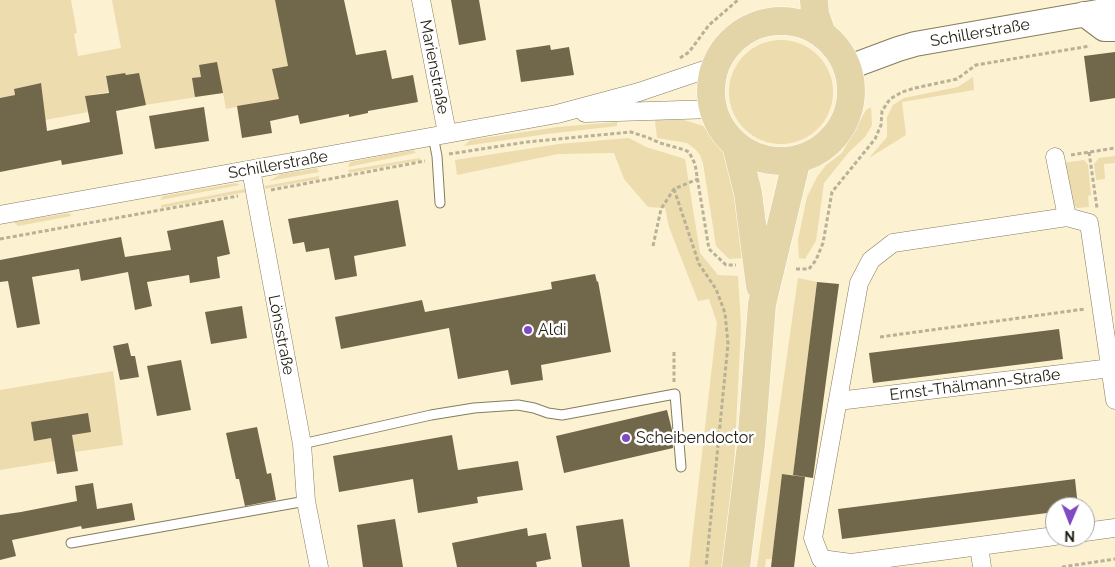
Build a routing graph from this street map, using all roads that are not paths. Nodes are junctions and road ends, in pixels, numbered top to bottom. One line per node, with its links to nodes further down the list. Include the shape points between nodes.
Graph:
1 (421, 0): 13 (street, Marienstraße)
2 (777, 0): 6 (main road)
3 (814, 0): 8 (main road)
4 (1115, 9): 5 (main road, Schillerstraße)
5 (1084, 14): 7 (main road, via 1104,29); 10 (main road, Schillerstraße, via 915,44)
6 (764, 24): 8 (main road, via 795,23); 9 (main road, via 736,38)
7 (1115, 29)
8 (822, 34): 10 (main road, via 835,47)
9 (716, 66): 11 (main road, via 712,87); 12 (street, Schillerstraße, via 639,92)
10 (847, 68): 16 (main road, via 851,93 844,122 824,146)
11 (714, 109): 12 (street, Schillerstraße); 14 (main road, via 722,129)
12 (557, 114): 13 (street, Schillerstraße)
13 (440, 135): 17 (street, Schillerstraße); 18 (lane, via 437,156)
14 (736, 144): 16 (main road, via 765,159); 21 (main road, via 748,193)
15 (1055, 157): 20 (street)
16 (797, 159): 21 (main road)
17 (251, 170): 19 (street, Schillerstraße); 25 (street, Lönsstraße)
18 (440, 204)
19 (0, 215)
20 (1067, 217): 22 (street, via 1089,223); 24 (street, via 893,243 878,254 871,260 859,283)
21 (762, 304): 34 (main road, via 751,445)
22 (1111, 368): 23 (street); 24 (street, Ernst-Thälmann-Straße)
23 (1115, 400)
24 (838, 401): 32 (street, via 813,538 821,559 851,563)
25 (302, 444): 26 (lane, via 431,414 474,408 518,405 562,414 674,394); 27 (street, Lönsstraße)
26 (681, 467)
27 (306, 502): 31 (lane); 33 (street, Lönsstraße)
28 (1115, 528): 29 (street)
29 (1095, 531)
30 (1045, 537): 32 (street)
31 (71, 542)
32 (979, 546): 35 (street)
33 (319, 567)
34 (736, 567)
35 (982, 567)

